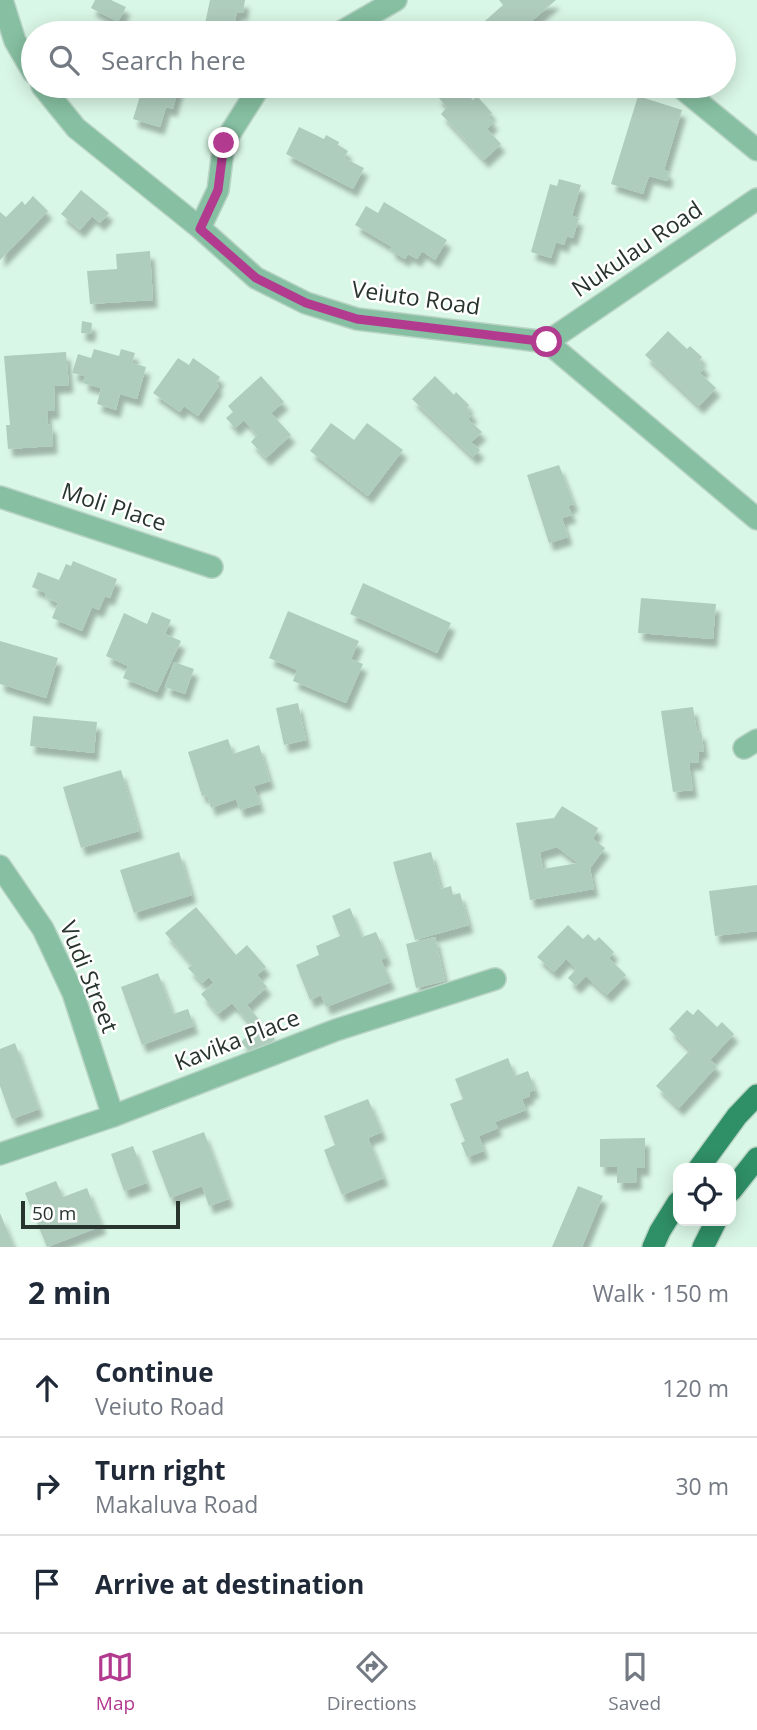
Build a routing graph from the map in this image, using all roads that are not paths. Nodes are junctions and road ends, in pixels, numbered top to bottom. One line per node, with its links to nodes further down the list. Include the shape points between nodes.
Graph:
1 (2, 0): 4 (street)
2 (396, 0): 3 (street)
3 (360, 21)
4 (21, 51)
5 (52, 98): 10 (street, Veiuto Road, via 76,128)
6 (252, 98): 10 (street, via 224,143 218,190)
7 (694, 98): 8 (street)
8 (757, 150)
9 (757, 199): 11 (street, Nukulau Road)
10 (200, 229): 11 (street, Veiuto Road, via 256,278 306,303 357,319)
11 (547, 342): 13 (street)
12 (0, 497): 14 (street, Moli Place)
13 (757, 519)
14 (212, 567)
15 (0, 866): 18 (street, Vudi Street, via 43,929 68,982)
16 (495, 979): 18 (street, Kavika Place, via 336,1030)
17 (757, 1094): 21 (main road)
18 (113, 1116): 19 (street, Kavika Place)
19 (0, 1154)
20 (757, 1158): 22 (main road)
21 (703, 1163)
22 (736, 1185)
23 (673, 1210): 25 (main road)
24 (714, 1226): 26 (main road)
25 (653, 1247)
26 (703, 1247)

